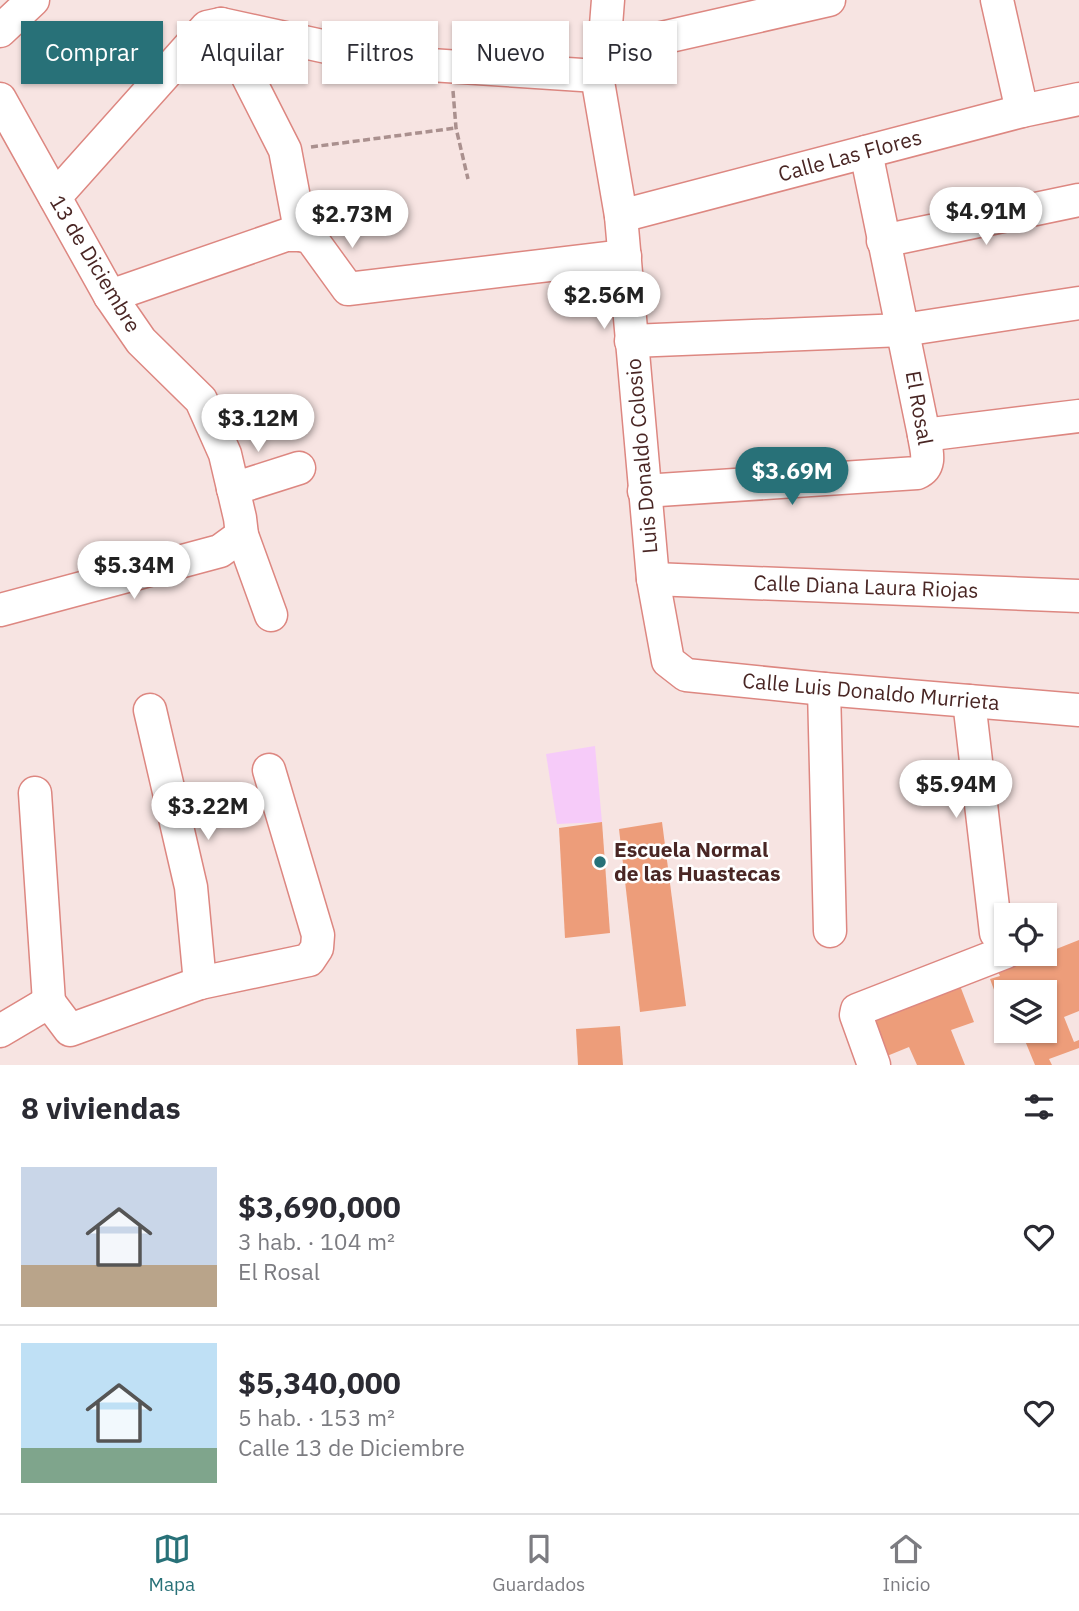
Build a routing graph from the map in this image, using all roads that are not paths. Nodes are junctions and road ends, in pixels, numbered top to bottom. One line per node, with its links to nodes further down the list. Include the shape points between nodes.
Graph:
1 (33, 0): 6 (street)
2 (608, 0): 5 (street, Luis Donaldo Colosio)
3 (829, 0): 7 (street)
4 (998, 0): 15 (street)
5 (605, 21)
6 (0, 31)
7 (677, 42)
8 (308, 43): 10 (street, via 400,63)
9 (177, 61): 17 (street)
10 (583, 63)
11 (251, 84): 20 (street, via 285,150)
12 (603, 84): 19 (street, Luis Donaldo Colosio)
13 (0, 99): 17 (street, 13 de Diciembre)
14 (1079, 99): 15 (street, Calle Las Flores)
15 (1022, 111): 16 (street, Calle Las Flores)
16 (866, 152): 19 (street, Calle Las Flores); 21 (street, El Rosal)
17 (55, 197): 23 (street, 13 de Diciembre)
18 (1079, 200): 21 (street)
19 (621, 216): 22 (street, Luis Donaldo Colosio)
20 (301, 235): 22 (street, via 311,238 348,289); 23 (street, via 286,235)
21 (883, 241): 25 (street, El Rosal)
22 (625, 256): 26 (street, Luis Donaldo Colosio)
23 (110, 296): 30 (street, 13 de Diciembre, via 141,341 201,400 225,454)
24 (1079, 303): 25 (street)
25 (903, 330): 26 (street); 28 (street, El Rosal)
26 (631, 341): 31 (street, Luis Donaldo Colosio)
27 (1079, 416): 28 (street)
28 (925, 435): 31 (street, El Rosal, via 928,463 917,473)
29 (299, 468): 30 (street)
30 (233, 489): 32 (street, 13 de Diciembre)
31 (644, 491): 33 (street, Luis Donaldo Colosio)
32 (242, 536): 35 (street, via 220,551); 36 (street, 13 de Diciembre)
33 (653, 579): 34 (street, Calle Diana Laura Riojas); 37 (street, Luis Donaldo Colosio)
34 (1079, 596)
35 (0, 610)
36 (271, 615)
37 (668, 661): 38 (street, Calle Luis Donaldo Murrieta, via 686,675)
38 (824, 690): 39 (street, Calle Luis Donaldo Murrieta); 45 (street)
39 (969, 701): 41 (street, Calle Luis Donaldo Murrieta); 44 (street)
40 (150, 710): 47 (street, via 191,887)
41 (1079, 710)
42 (269, 770): 47 (street, via 318,935 317,948 309,960)
43 (35, 793): 48 (street)
44 (996, 903)
45 (830, 932)
46 (994, 945): 50 (street, via 857,1010)
47 (200, 984): 48 (street, via 70,1030)
48 (50, 1002): 49 (street)
49 (0, 1031)
50 (874, 1065)

